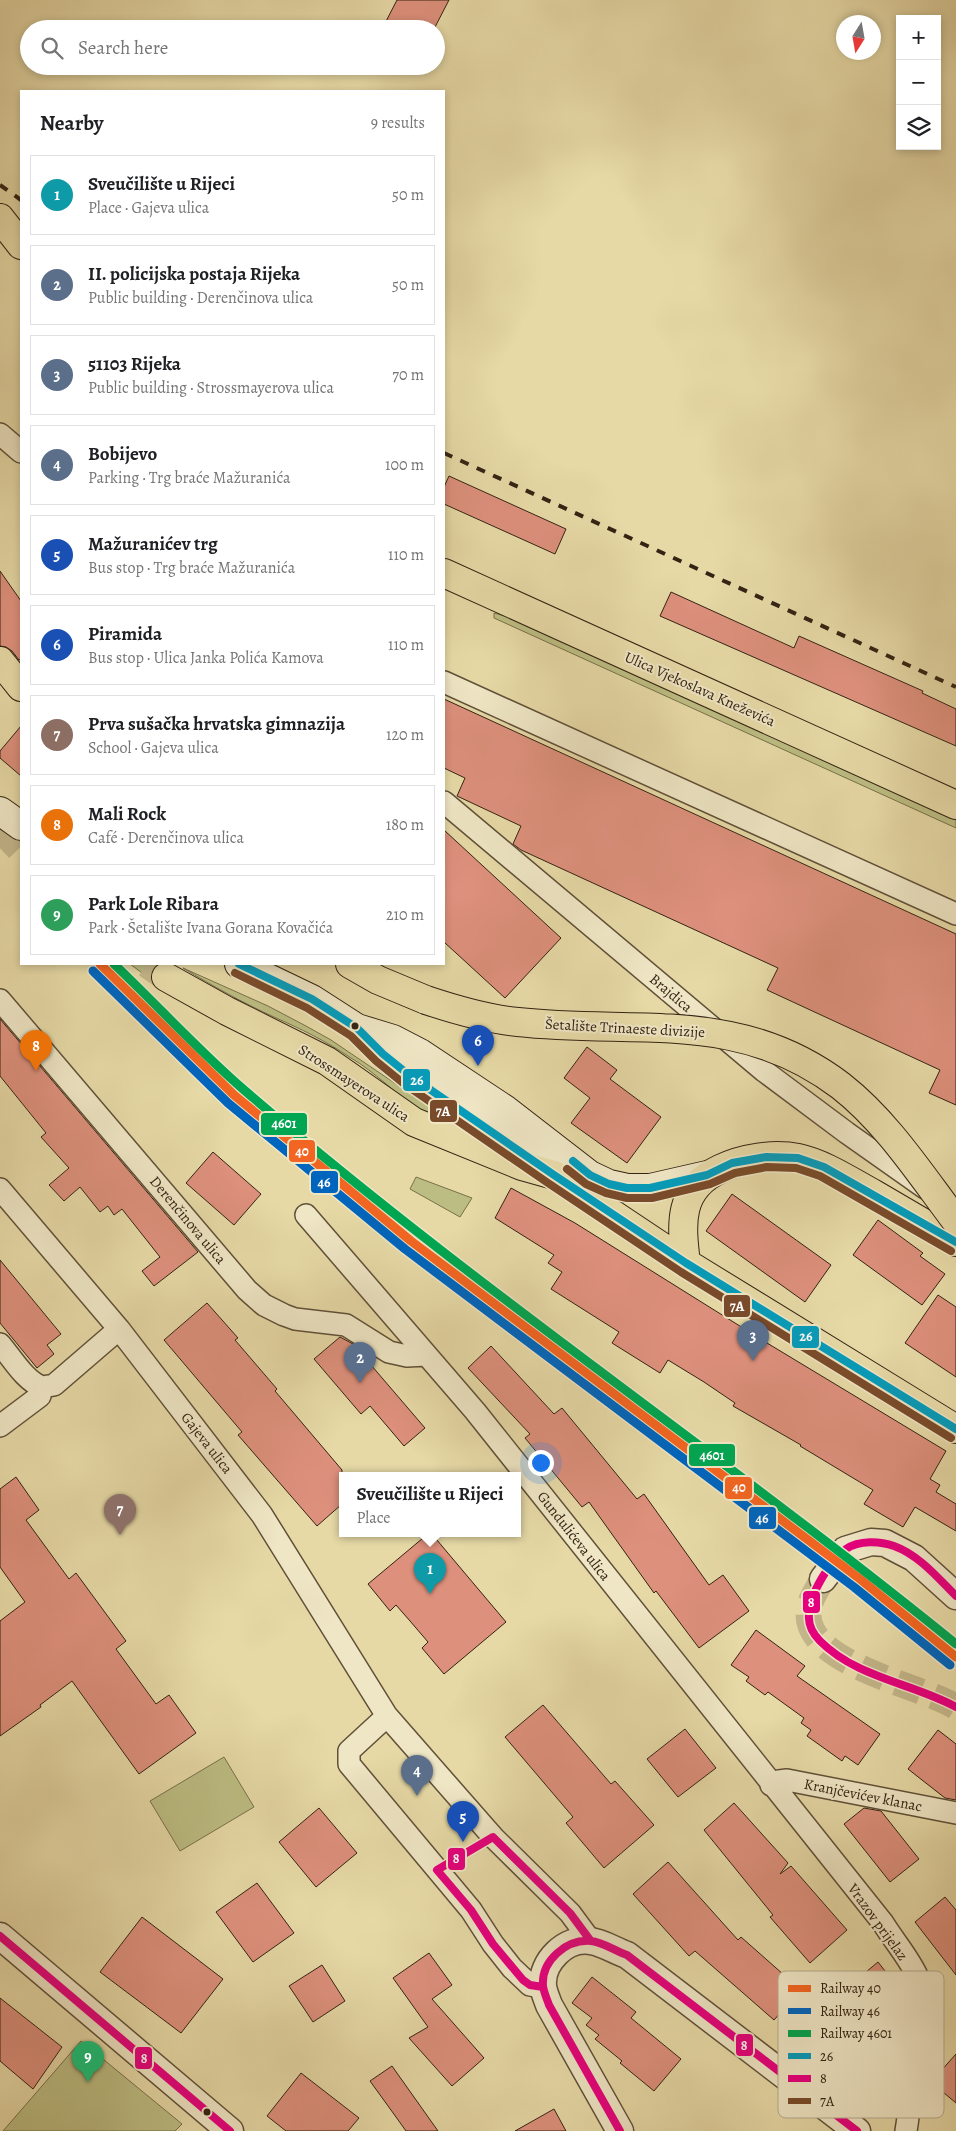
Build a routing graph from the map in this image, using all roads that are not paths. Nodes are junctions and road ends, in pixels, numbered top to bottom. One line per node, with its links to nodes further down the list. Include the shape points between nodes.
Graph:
1 (0, 218): 2 (main road)
2 (20, 244)
3 (0, 434): 4 (street)
4 (20, 451)
5 (445, 572): 10 (main road, Ulica Vjekoslava Kneževića)
6 (0, 660): 8 (main road)
7 (445, 682): 13 (street)
8 (20, 685)
9 (445, 803): 22 (street, Brajdica, via 764,1071)
10 (956, 805)
11 (0, 811): 12 (main road)
12 (20, 825)
13 (956, 914)
14 (241, 965): 18 (main road, via 312,999)
15 (352, 965): 24 (main road, Šetalište Trinaeste divizije, bridge, via 426,1000 485,1018 695,1029 764,1044 790,1055 841,1086 870,1111)
16 (166, 976): 19 (main road, Strossmayerova ulica, via 327,1061 414,1122 539,1172)
17 (0, 1000): 29 (street, Derenčinova ulica, via 247,1290 264,1305 295,1319 346,1325 390,1352 407,1356)
18 (357, 1028): 19 (main road, via 409,1075); 20 (main road, via 392,1039 420,1053 506,1110 590,1175 608,1184 650,1188)
19 (554, 1175): 26 (main road, Strossmayerova ulica)
20 (707, 1175): 25 (main road, via 732,1163 766,1157 798,1158 824,1167); 26 (main road, via 692,1191 685,1208 682,1228)
21 (0, 1189): 27 (street, Gajeva ulica)
22 (956, 1208)
23 (306, 1215): 29 (street, Gundulićeva ulica)
24 (956, 1221)
25 (956, 1242)
26 (686, 1263): 32 (main road, Strossmayerova ulica)
27 (119, 1330): 30 (street, via 54,1384); 35 (street, Gajeva ulica, via 262,1515)
28 (0, 1344): 30 (street, via 28,1378)
29 (426, 1355): 36 (street, Gundulićeva ulica, via 475,1411)
30 (42, 1387): 31 (street, via 40,1396)
31 (0, 1426)
32 (956, 1429)
33 (823, 1578): 34 (street, via 845,1550 870,1542 885,1543 914,1558)
34 (956, 1596)
35 (387, 1716): 39 (street, Gajeva ulica, via 493,1837 570,1913); 41 (street, via 350,1752 349,1764 471,1910 517,1974 530,1986)
36 (765, 1778): 37 (street, Kranjčevićev klanac, via 868,1794); 40 (street, Vrazov prijelaz, via 882,1923)
37 (956, 1813)
38 (0, 1936): 45 (street)
39 (590, 1940): 41 (street, via 562,1948 545,1969); 42 (street, via 627,1955)
40 (913, 1971)
41 (543, 1987): 46 (street, via 549,2005)
42 (778, 2071)
43 (840, 2118): 47 (street)
44 (907, 2118): 48 (street, Vrazov prijelaz)
45 (230, 2131)
46 (620, 2131)
47 (857, 2131)
48 (906, 2131)

